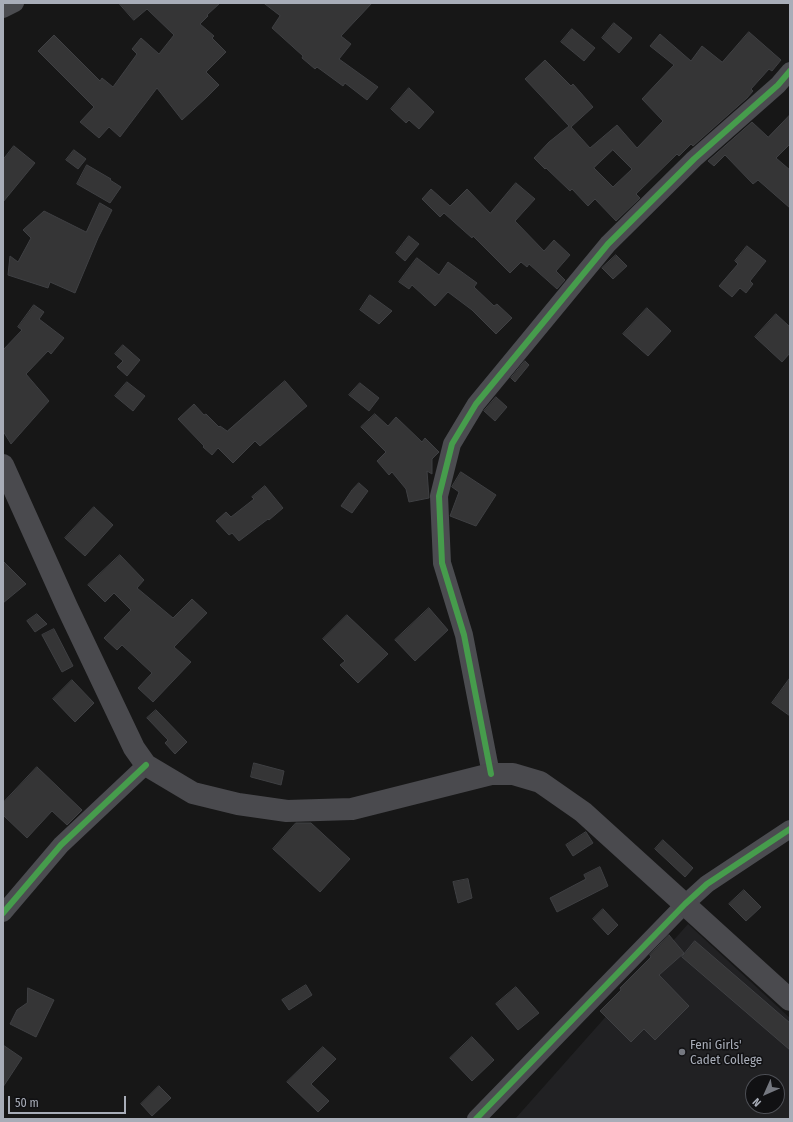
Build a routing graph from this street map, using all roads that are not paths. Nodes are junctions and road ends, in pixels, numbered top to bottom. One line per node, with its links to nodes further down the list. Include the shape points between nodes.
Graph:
1 (15, 3): 2 (street)
2 (3, 9)
3 (790, 71): 6 (street, via 694,159 608,244 476,404 452,444 439,496 442,563 464,635)
4 (3, 465): 5 (main road, via 134,748)
5 (146, 765): 6 (main road, via 193,793 287,812 352,809); 9 (street, via 61,845)
6 (491, 774): 8 (main road, via 513,774 540,782 583,812)
7 (790, 829): 8 (street, via 707,884)
8 (685, 904): 10 (main road); 11 (street)
9 (3, 913)
10 (790, 1000)
11 (476, 1119)

